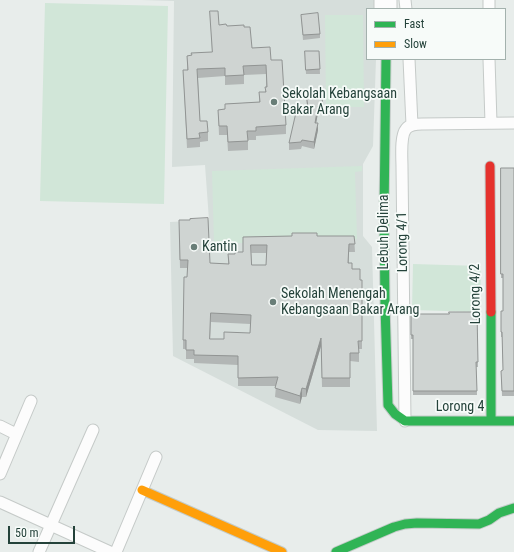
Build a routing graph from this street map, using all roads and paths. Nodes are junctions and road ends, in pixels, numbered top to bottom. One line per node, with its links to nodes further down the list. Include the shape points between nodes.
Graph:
1 (386, 60): 9 (street, Lebuh Delima, via 384,221 388,405 391,412)
2 (409, 60): 6 (street)
3 (489, 60): 4 (street)
4 (491, 123): 5 (street); 6 (street)
5 (514, 123)
6 (412, 125): 9 (street, Lorong 4/1, via 403,134 402,167)
7 (490, 166): 10 (street, Lorong 4/2)
8 (31, 401): 14 (street)
9 (405, 421): 10 (street, Lorong 4)
10 (491, 421): 11 (street, Lorong 4)
11 (514, 421)
12 (0, 426): 14 (street)
13 (93, 430): 20 (street)
14 (16, 434): 16 (street)
15 (156, 457): 17 (street)
16 (0, 474)
17 (142, 490): 23 (street); 24 (street)
18 (0, 502): 20 (street)
19 (514, 508): 25 (street, via 479,524 406,524)
20 (51, 525): 21 (street); 22 (street)
21 (39, 552)
22 (110, 552)
23 (116, 552)
24 (282, 552)
25 (336, 552)

